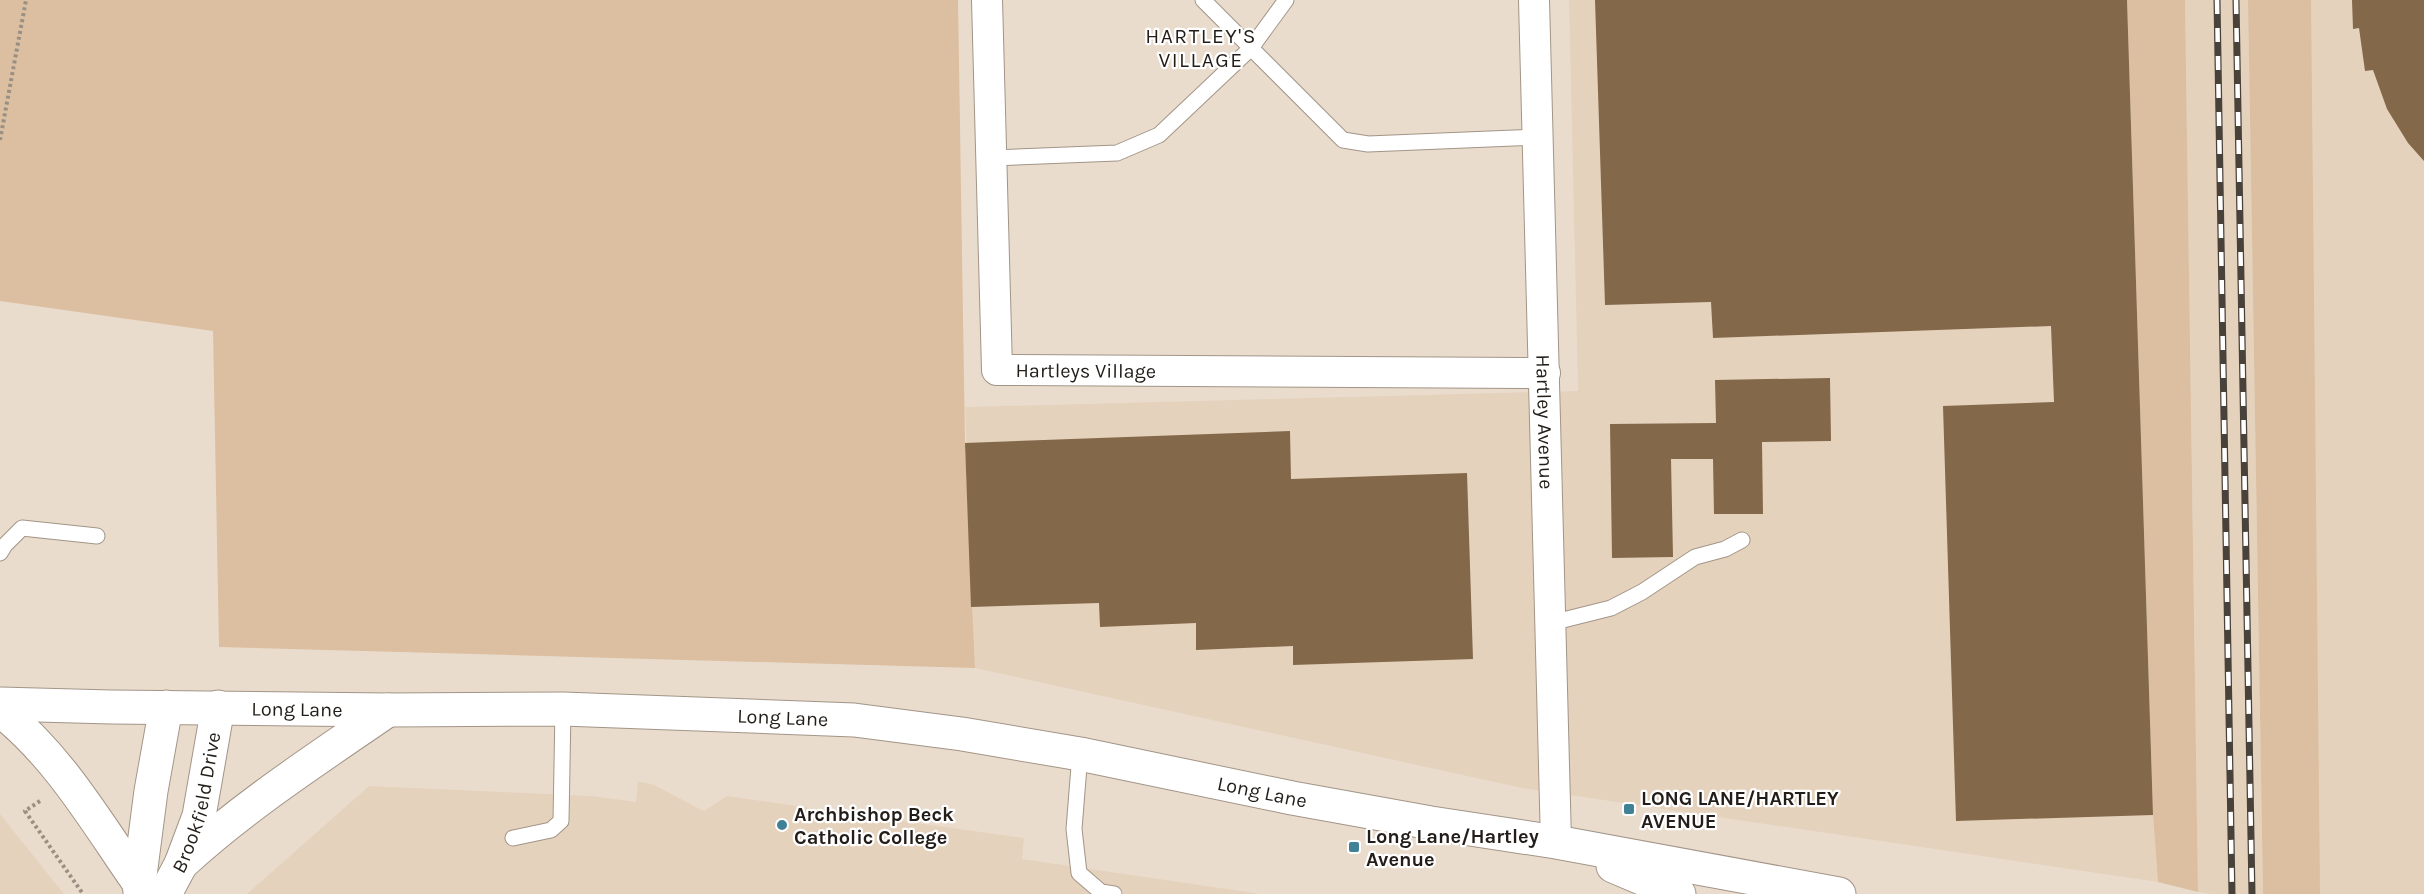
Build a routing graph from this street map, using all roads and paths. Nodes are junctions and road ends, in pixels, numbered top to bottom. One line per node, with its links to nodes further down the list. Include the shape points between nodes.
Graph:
1 (26, 0): 8 (path)
2 (987, 0): 9 (street, Hartleys Village)
3 (1203, 0): 6 (lane)
4 (1286, 0): 6 (lane)
5 (1534, 0): 7 (street, Hartley Avenue)
6 (1251, 48): 7 (lane, via 1343,140 1368,144); 9 (lane, via 1159,135 1117,153)
7 (1538, 137): 10 (street, Hartley Avenue)
8 (0, 140)
9 (992, 158): 10 (street, Hartleys Village, via 997,370)
10 (1545, 373): 14 (street, Hartley Avenue)
11 (97, 536): 13 (lane, via 22,528)
12 (1743, 540): 14 (lane, via 1695,557 1611,608)
13 (0, 553)
14 (1551, 623): 24 (street, Hartley Avenue)
15 (0, 704): 16 (main road, Long Lane)
16 (166, 707): 17 (main road, Long Lane); 26 (main road, Brookfield Drive, via 151,791)
17 (218, 707): 20 (main road, Long Lane); 25 (main road, Brookfield Drive, via 199,816)
18 (563, 709): 20 (main road, Long Lane); 21 (main road, Long Lane, via 854,720); 23 (lane, via 561,821 551,830)
19 (0, 710): 22 (main road, via 45,752)
20 (388, 710): 25 (main road, via 278,785)
21 (1080, 754): 24 (main road, Long Lane, via 1303,801); 28 (lane, via 1074,829 1079,873 1101,892)
22 (67, 781): 26 (main road); 27 (path, via 25,811)
23 (513, 838)
24 (1556, 842): 29 (main road, Long Lane); 30 (main road, Long Lane)
25 (181, 864): 26 (main road, Brookfield Drive)
26 (148, 890)
27 (83, 894)
28 (1114, 894)
29 (1679, 894)
30 (1839, 894)

